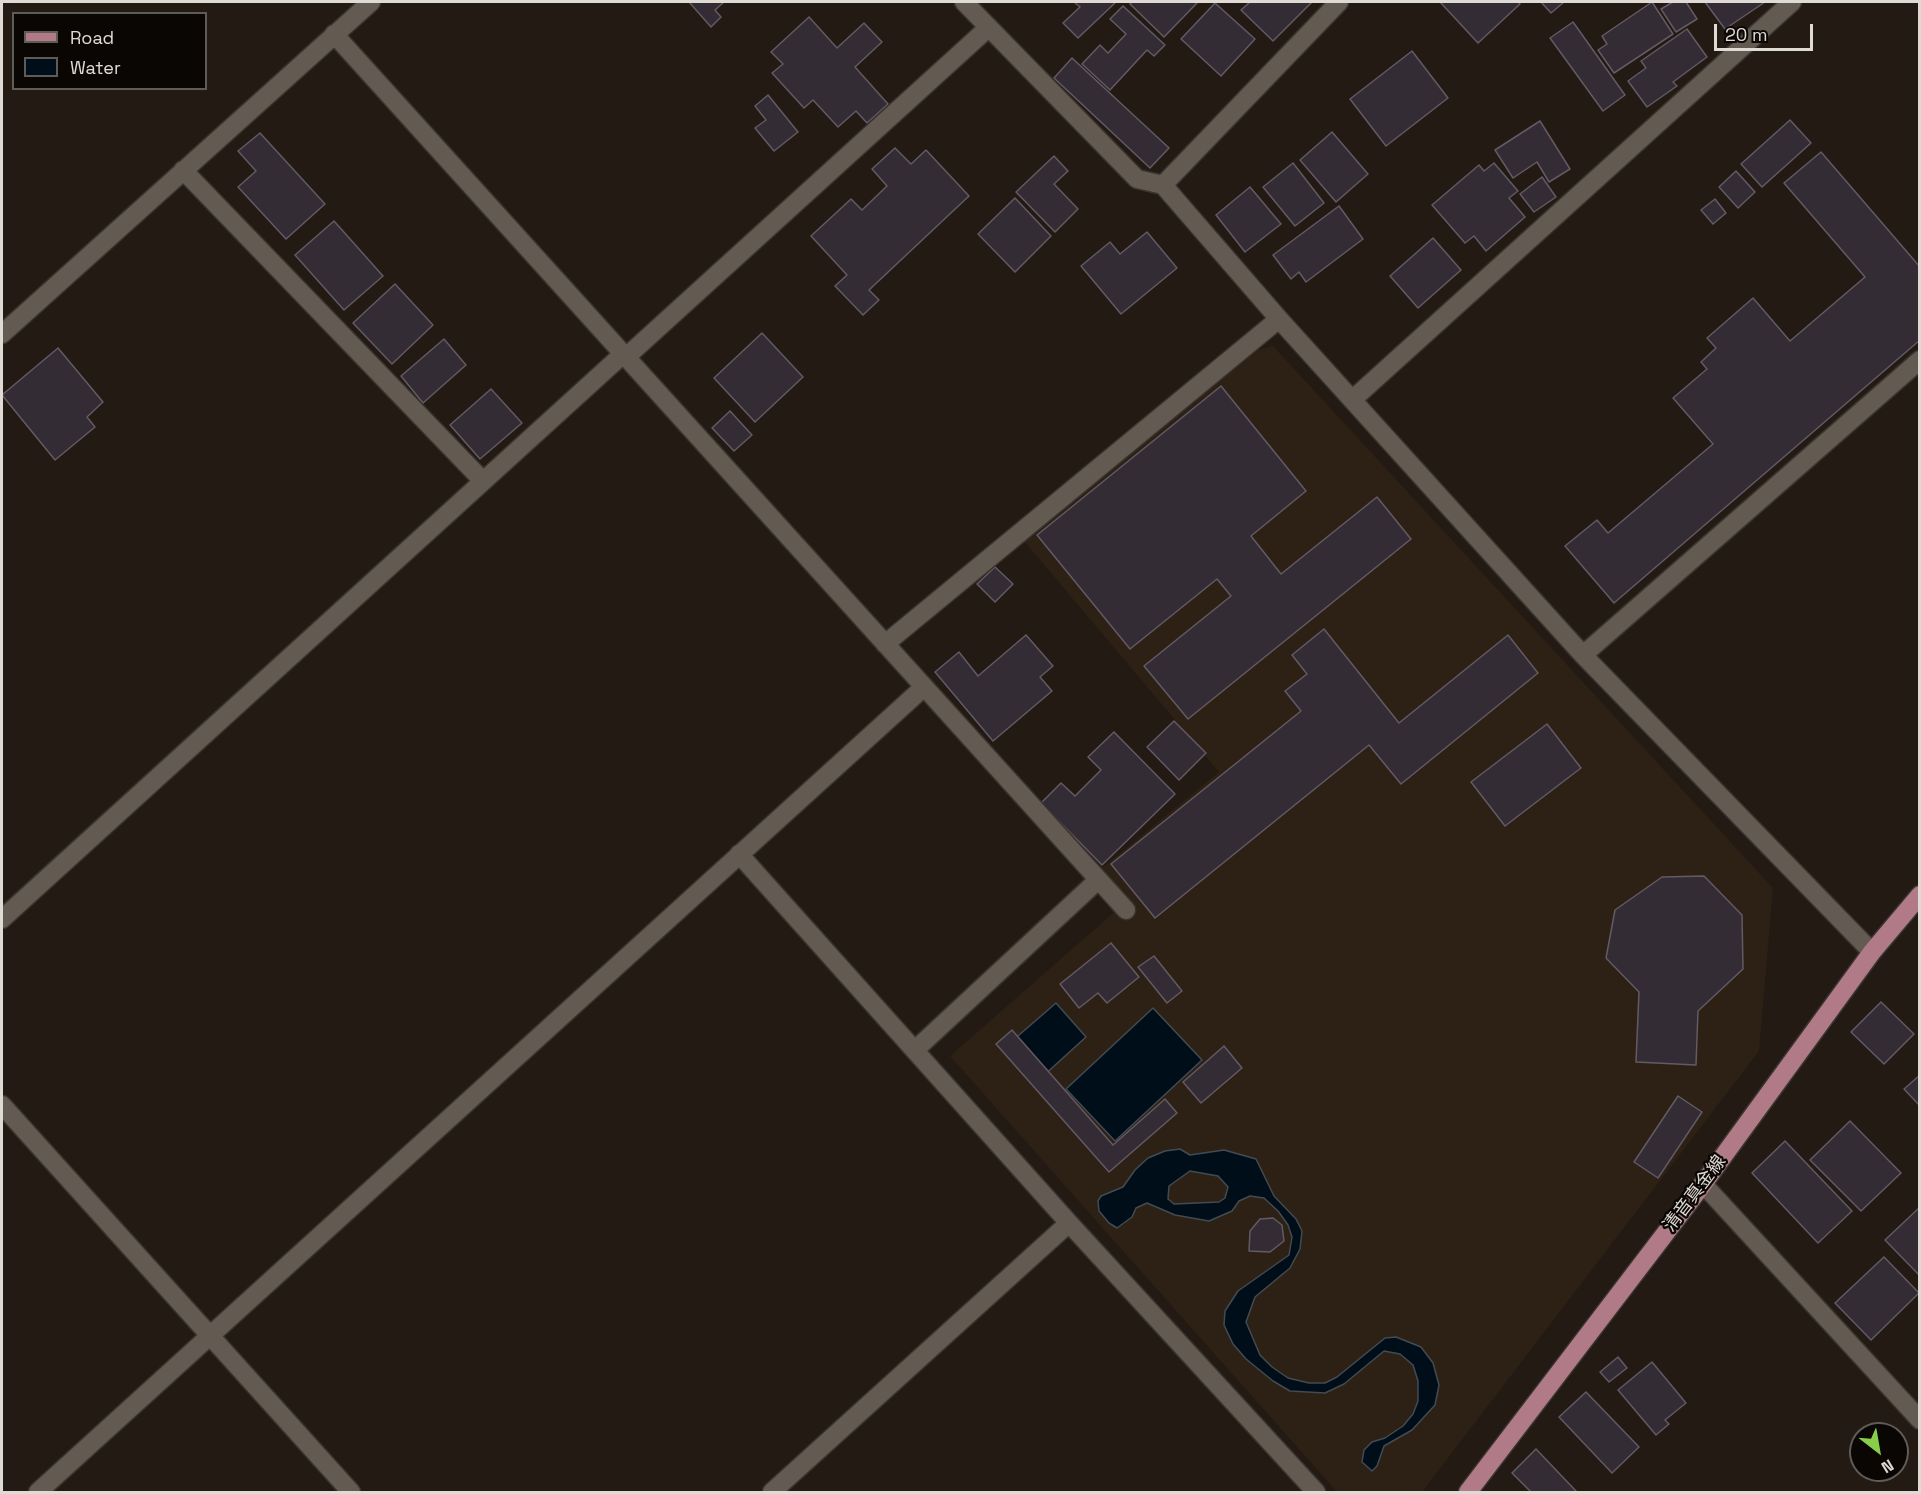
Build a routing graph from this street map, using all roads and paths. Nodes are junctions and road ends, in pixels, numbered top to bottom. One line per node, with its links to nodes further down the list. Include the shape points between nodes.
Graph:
1 (371, 2): 6 (street)
2 (964, 2): 5 (street)
3 (1339, 2): 8 (street)
4 (1792, 2): 13 (street)
5 (988, 28): 8 (street, via 1137,179); 11 (street)
6 (334, 34): 7 (street); 11 (street)
7 (183, 170): 10 (street); 14 (street)
8 (1163, 185): 9 (street)
9 (1279, 318): 13 (street); 15 (street)
10 (2, 334)
11 (623, 356): 14 (street); 15 (street)
12 (1920, 360): 16 (street)
13 (1352, 400): 16 (street)
14 (483, 481): 22 (street)
15 (885, 644): 17 (street)
16 (1583, 655): 23 (street)
17 (924, 687): 18 (street); 19 (street)
18 (739, 854): 24 (street); 28 (street)
19 (1098, 880): 21 (street); 24 (street)
20 (1920, 895): 23 (main road, 清音真金線)
21 (1126, 910)
22 (2, 919)
23 (1872, 952): 26 (main road, 清音真金線)
24 (915, 1050): 27 (street)
25 (2, 1105): 28 (street)
26 (1703, 1184): 29 (street); 34 (main road, 清音真金線)
27 (1069, 1223): 32 (street); 33 (street)
28 (209, 1336): 30 (street); 31 (street)
29 (1920, 1420)
30 (38, 1492)
31 (351, 1492)
32 (772, 1492)
33 (1316, 1492)
34 (1468, 1492)

